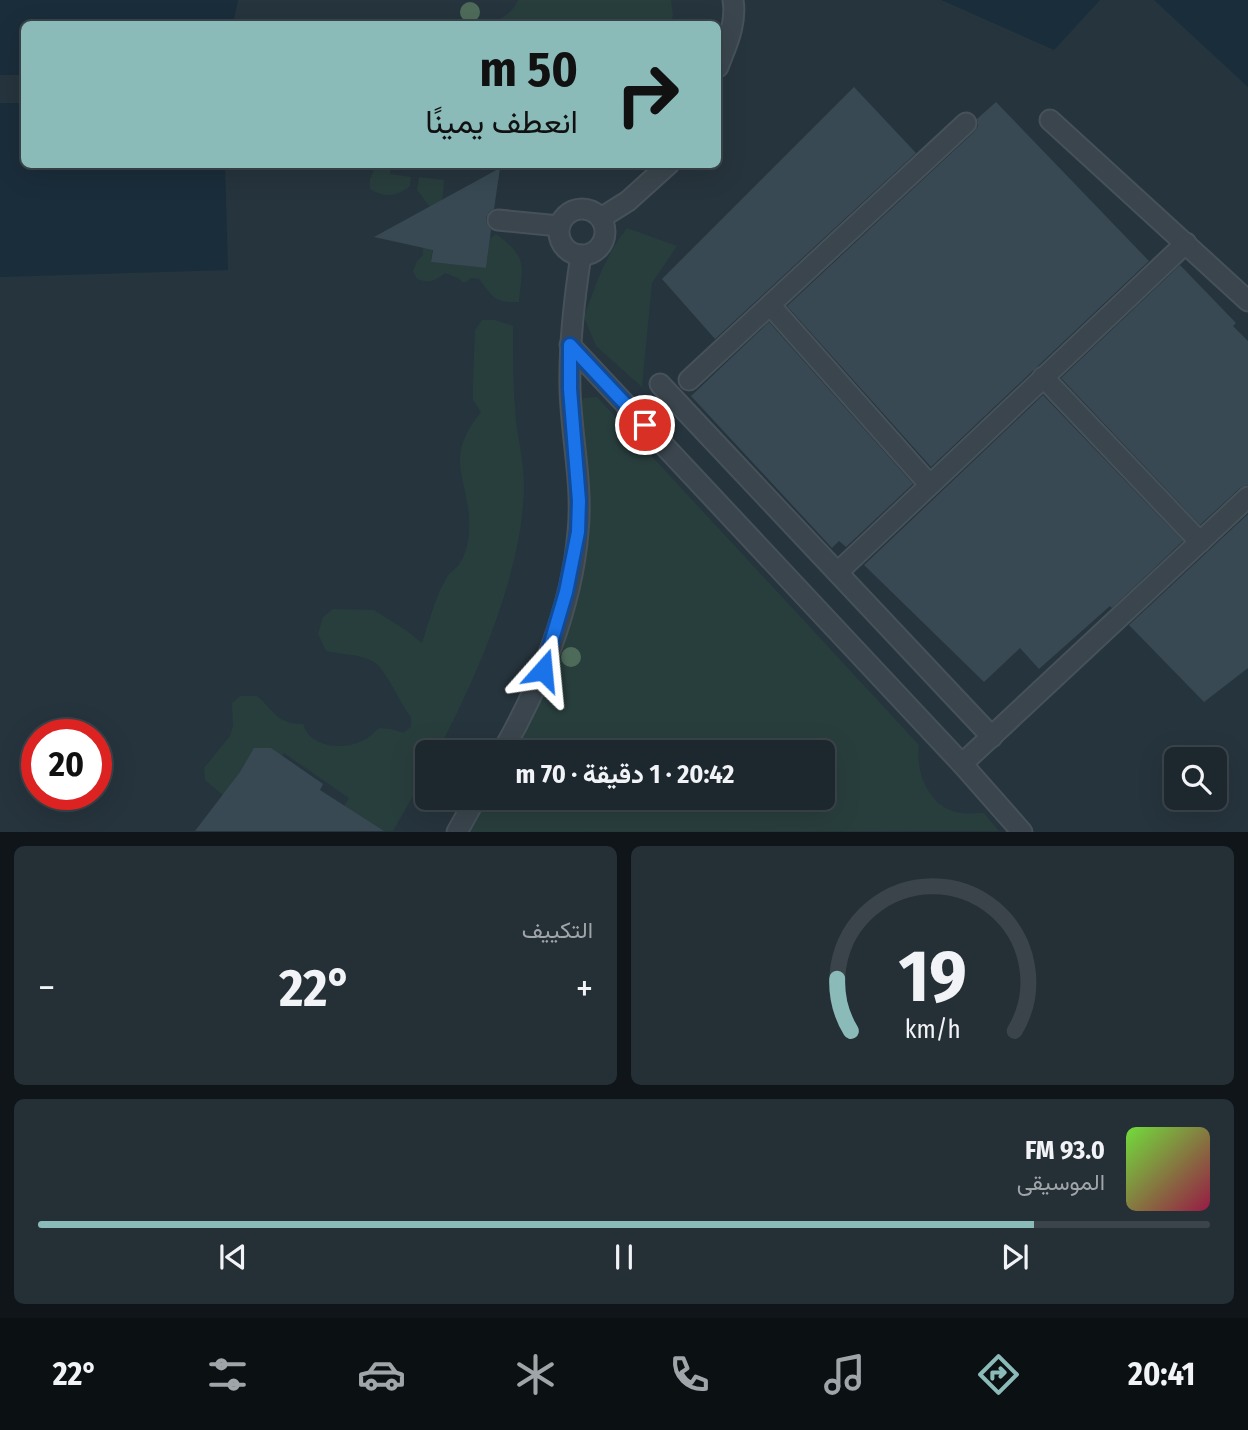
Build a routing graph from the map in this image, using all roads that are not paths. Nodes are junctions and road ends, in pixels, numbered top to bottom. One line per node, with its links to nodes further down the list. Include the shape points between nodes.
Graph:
1 (733, 0): 2 (lane, via 731,33)
2 (721, 59)
3 (1050, 120): 9 (lane)
4 (967, 123): 12 (lane)
5 (665, 168): 6 (lane)
6 (601, 218): 8 (lane, via 591,210 575,209); 10 (lane, via 606,234 600,247)
7 (498, 220): 8 (lane)
8 (559, 226): 10 (lane, via 563,246)
9 (1186, 243): 11 (lane); 14 (lane)
10 (581, 256): 13 (lane)
11 (1248, 301)
12 (770, 305): 15 (lane); 17 (lane)
13 (570, 345): 22 (lane, via 579,501 574,562 543,670); 23 (lane)
14 (1043, 377): 17 (lane); 19 (lane)
15 (689, 380)
16 (660, 384): 20 (lane)
17 (929, 484): 20 (lane)
18 (1248, 497): 19 (lane)
19 (1200, 542): 21 (lane)
20 (838, 572): 21 (lane)
21 (992, 737): 23 (lane)
22 (509, 740)
23 (962, 764): 26 (lane)
24 (469, 810): 25 (lane)
25 (457, 831)
26 (1022, 831)

